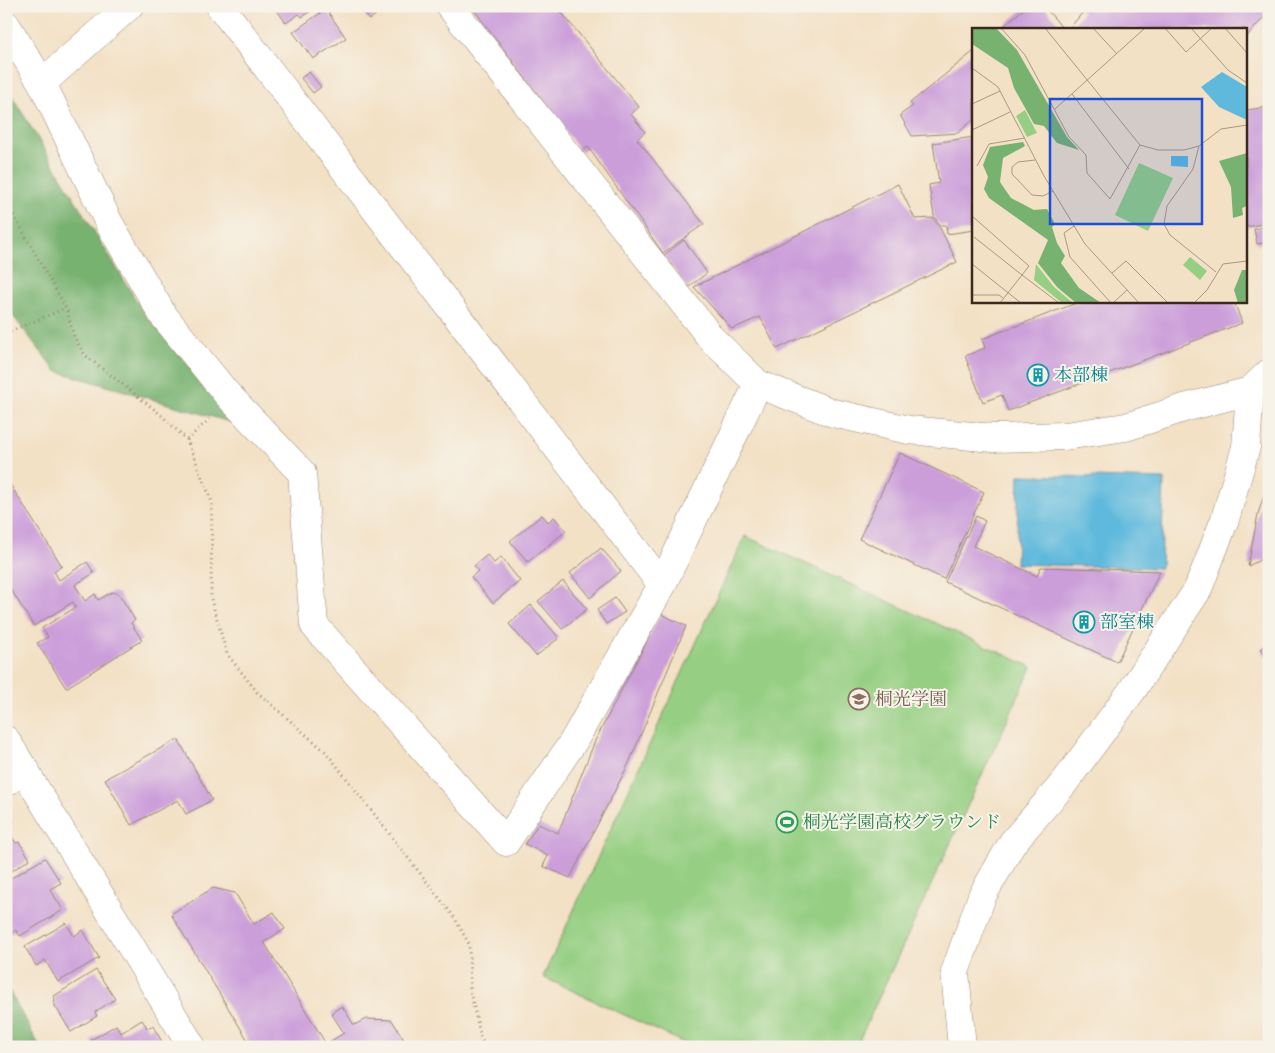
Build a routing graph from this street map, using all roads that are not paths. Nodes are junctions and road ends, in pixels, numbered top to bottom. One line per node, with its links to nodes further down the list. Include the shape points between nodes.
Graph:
1 (129, 6): 5 (street)
2 (220, 6): 8 (street)
3 (450, 6): 7 (street, via 711,338)
4 (6, 25): 5 (street)
5 (42, 83): 8 (street, via 110,222 163,315 226,393 302,473 314,625 506,842 573,742)
6 (1260, 382): 7 (street, via 1126,427 1065,436 993,438 909,430 833,413); 12 (street, via 1246,447 1225,518 1198,589 1131,692 1064,783 1013,842 982,896 955,972)
7 (758, 384): 8 (street)
8 (662, 585)
9 (6, 740): 10 (street)
10 (16, 776): 11 (street)
11 (192, 1047)
12 (962, 1047)

